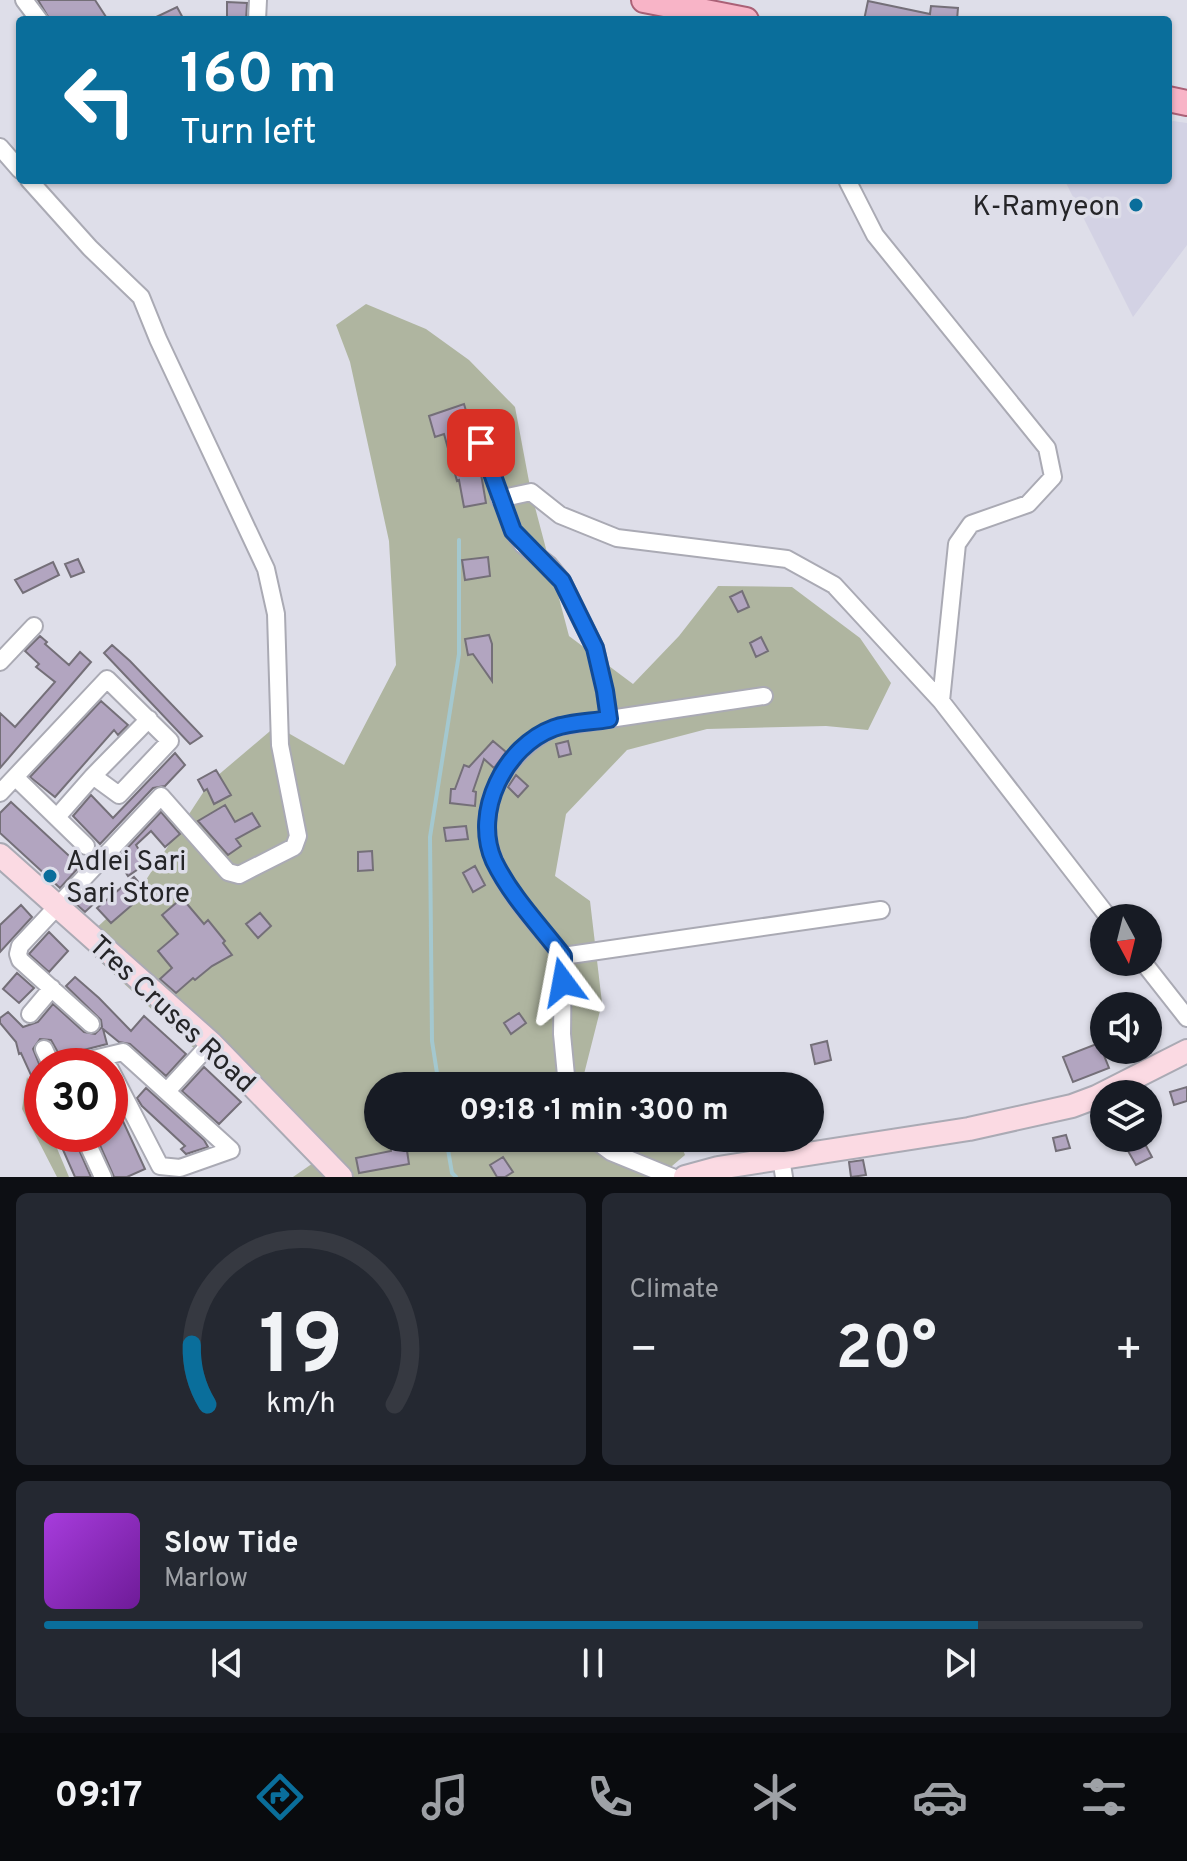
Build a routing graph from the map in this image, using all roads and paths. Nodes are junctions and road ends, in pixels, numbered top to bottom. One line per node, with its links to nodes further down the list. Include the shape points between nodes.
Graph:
1 (644, 0): 2 (main road)
2 (726, 16)
3 (0, 147): 4 (street)
4 (16, 165)
5 (33, 184): 22 (street, via 141,297 266,569 276,614 280,745 298,836 294,847 239,875 228,872 161,796)
6 (849, 184): 12 (street, via 875,235 1047,448 1053,477 1028,504 971,524 957,544)
7 (481, 443): 8 (street)
8 (499, 499): 12 (street, via 531,492 560,515 617,538 787,559 834,585); 14 (street, via 513,531 562,581 595,648)
9 (34, 626): 10 (street)
10 (0, 662)
11 (764, 696): 14 (street)
12 (941, 701): 21 (street)
13 (149, 719): 15 (street); 15 (street, via 170,741 119,795); 16 (street, via 107,679)
14 (609, 719): 24 (street, via 556,727 536,737 500,776 491,798 488,829 493,858 514,896)
15 (93, 776): 18 (street)
16 (15, 777): 17 (street); 18 (street)
17 (0, 793)
18 (57, 817): 19 (street)
19 (86, 846)
20 (0, 855): 22 (main road, Tres Cruses Road)
21 (1098, 904)
22 (56, 905): 26 (street, via 18,954); 30 (main road, Tres Cruses Road)
23 (881, 910): 24 (street)
24 (563, 956): 33 (street)
25 (1154, 976): 28 (street)
26 (52, 988): 27 (street); 29 (street)
27 (30, 1014)
28 (1187, 1018)
29 (91, 1024)
30 (211, 1043): 34 (street); 40 (main road, Tres Cruses Road)
31 (1187, 1051): 38 (main road, via 1072,1106)
32 (128, 1056): 34 (street)
33 (566, 1072)
34 (167, 1091): 35 (street, via 231,1150 180,1168 160,1166)
35 (128, 1104)
36 (91, 1152): 39 (street)
37 (611, 1152): 41 (street)
38 (782, 1168): 42 (main road)
39 (103, 1177)
40 (341, 1177)
41 (672, 1177)
42 (685, 1177)

